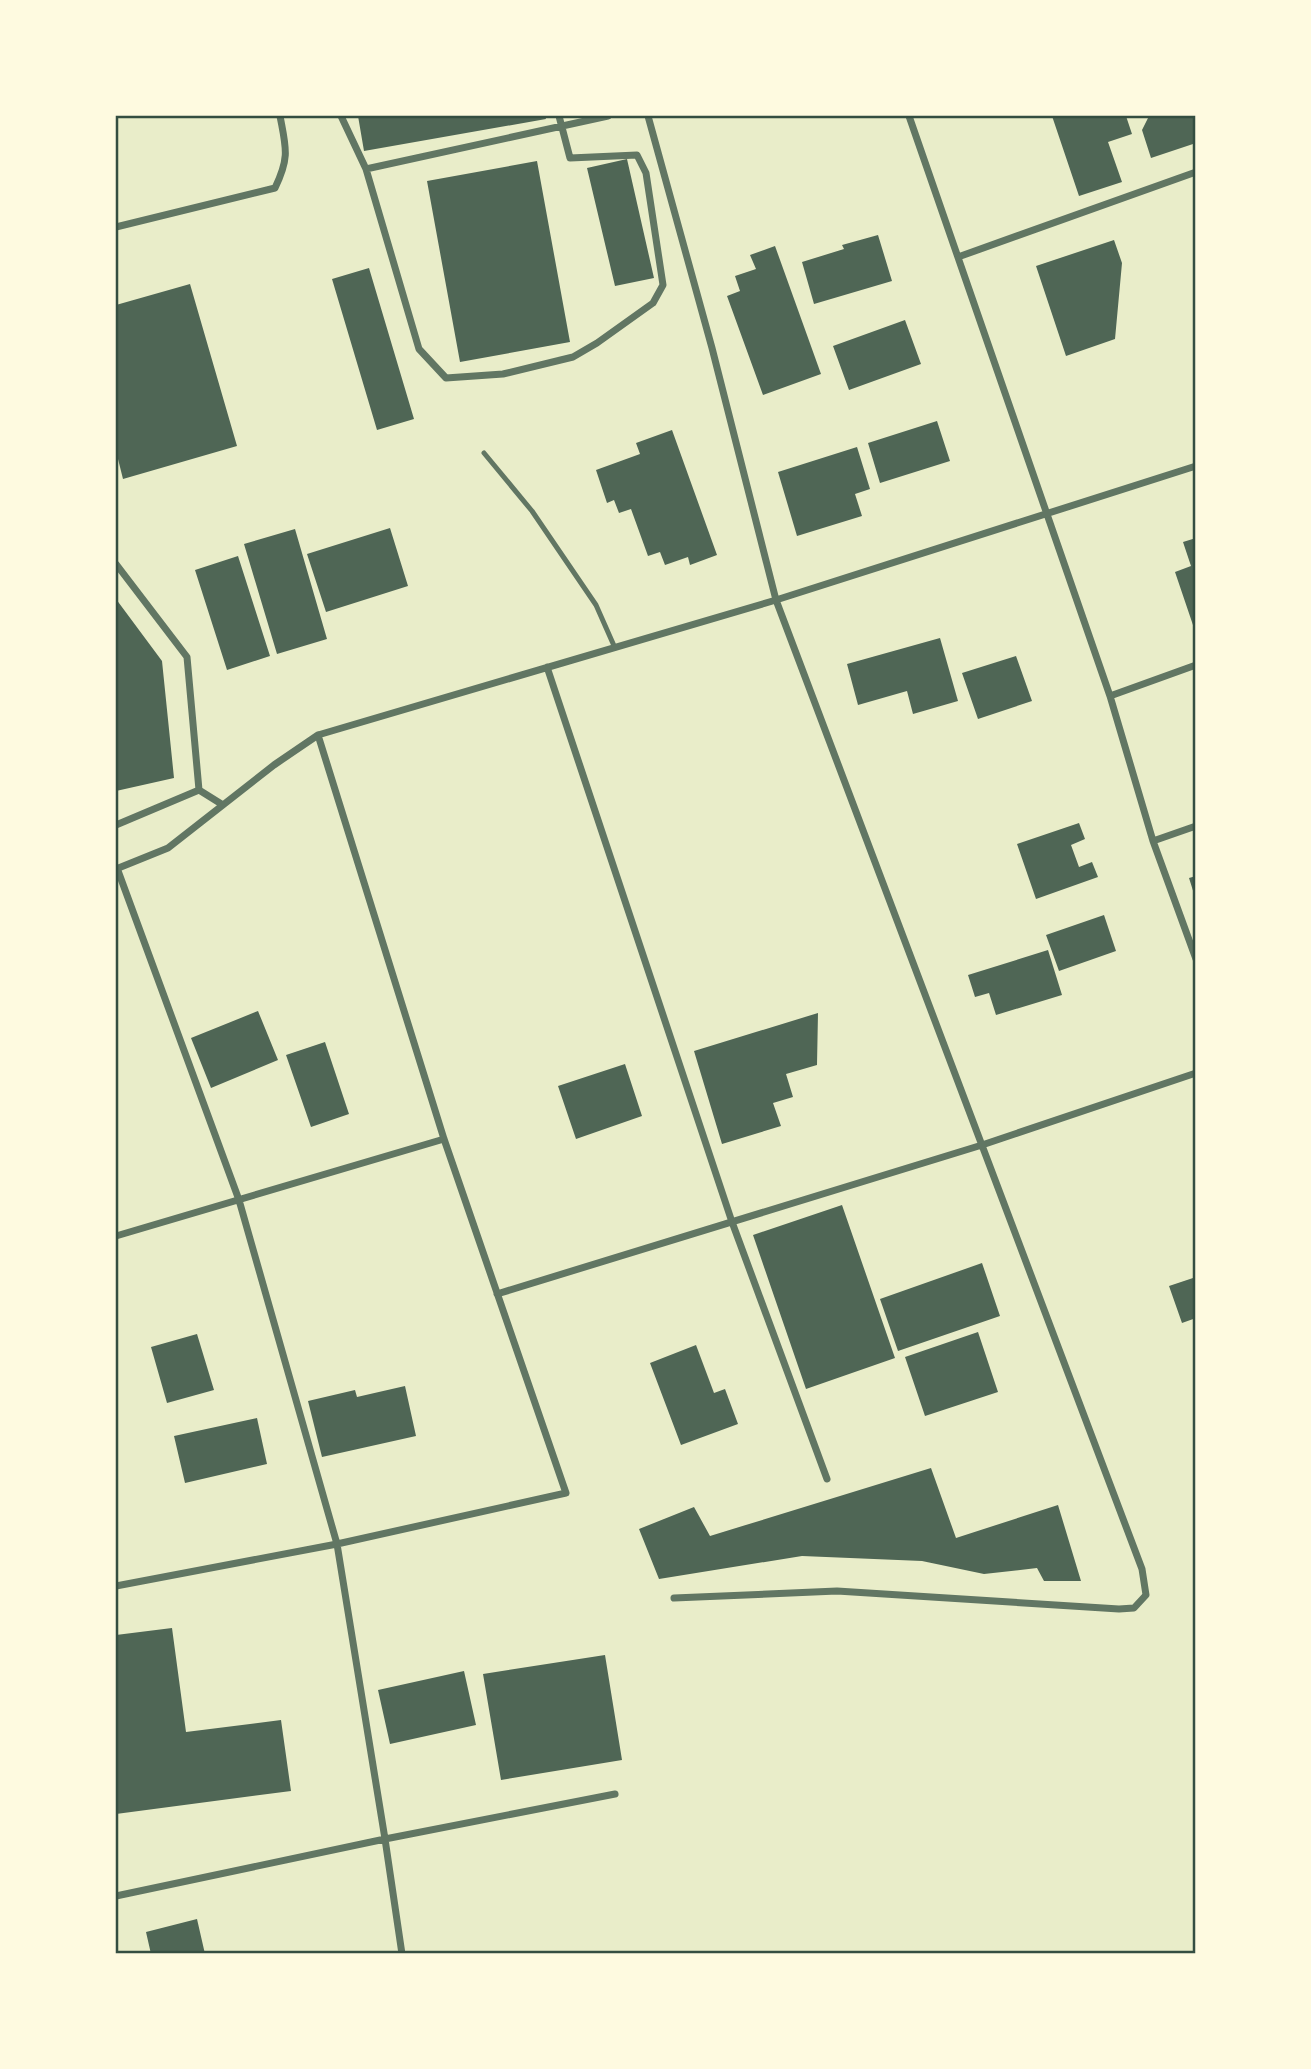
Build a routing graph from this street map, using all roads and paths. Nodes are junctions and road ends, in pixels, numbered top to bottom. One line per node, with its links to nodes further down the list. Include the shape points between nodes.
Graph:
1 (279, 116): 10 (street, via 287,152 275,188)
2 (341, 116): 8 (street)
3 (559, 116): 7 (street)
4 (608, 116): 7 (street)
5 (648, 116): 16 (street)
6 (909, 116): 11 (street)
7 (561, 126): 8 (street); 8 (street, via 570,158 637,155 646,173 663,285 653,303 573,357 503,374 446,378 419,349)
8 (366, 169)
9 (1195, 172): 11 (street)
10 (116, 226)
11 (958, 257): 14 (street)
12 (484, 453): 17 (lane, via 532,511 596,605)
13 (1195, 466): 14 (street)
14 (1046, 514): 16 (street); 20 (street)
15 (116, 564): 22 (street, via 187,657)
16 (776, 600): 17 (street); 31 (street)
17 (615, 648): 19 (street)
18 (1195, 665): 20 (street)
19 (547, 667): 21 (street); 33 (street)
20 (1110, 696): 26 (street)
21 (318, 735): 23 (street); 30 (street)
22 (198, 790): 23 (street); 24 (street)
23 (223, 805): 27 (street, via 168,848)
24 (116, 825)
25 (1195, 826): 26 (street)
26 (1153, 841): 28 (street)
27 (116, 869): 32 (street)
28 (1195, 959)
29 (1195, 1073): 31 (street)
30 (444, 1139): 32 (street); 35 (street)
31 (982, 1145): 33 (street); 39 (street, via 1142,1569 1146,1595 1134,1608 1119,1609 836,1591)
32 (239, 1200): 34 (street); 37 (street)
33 (732, 1222): 35 (street); 36 (street)
34 (116, 1236)
35 (497, 1294): 37 (street, via 566,1493)
36 (827, 1479)
37 (337, 1544): 38 (street); 41 (street)
38 (116, 1586)
39 (674, 1598)
40 (615, 1794): 41 (street)
41 (385, 1839): 42 (street); 43 (street)
42 (116, 1896)
43 (402, 1954)

